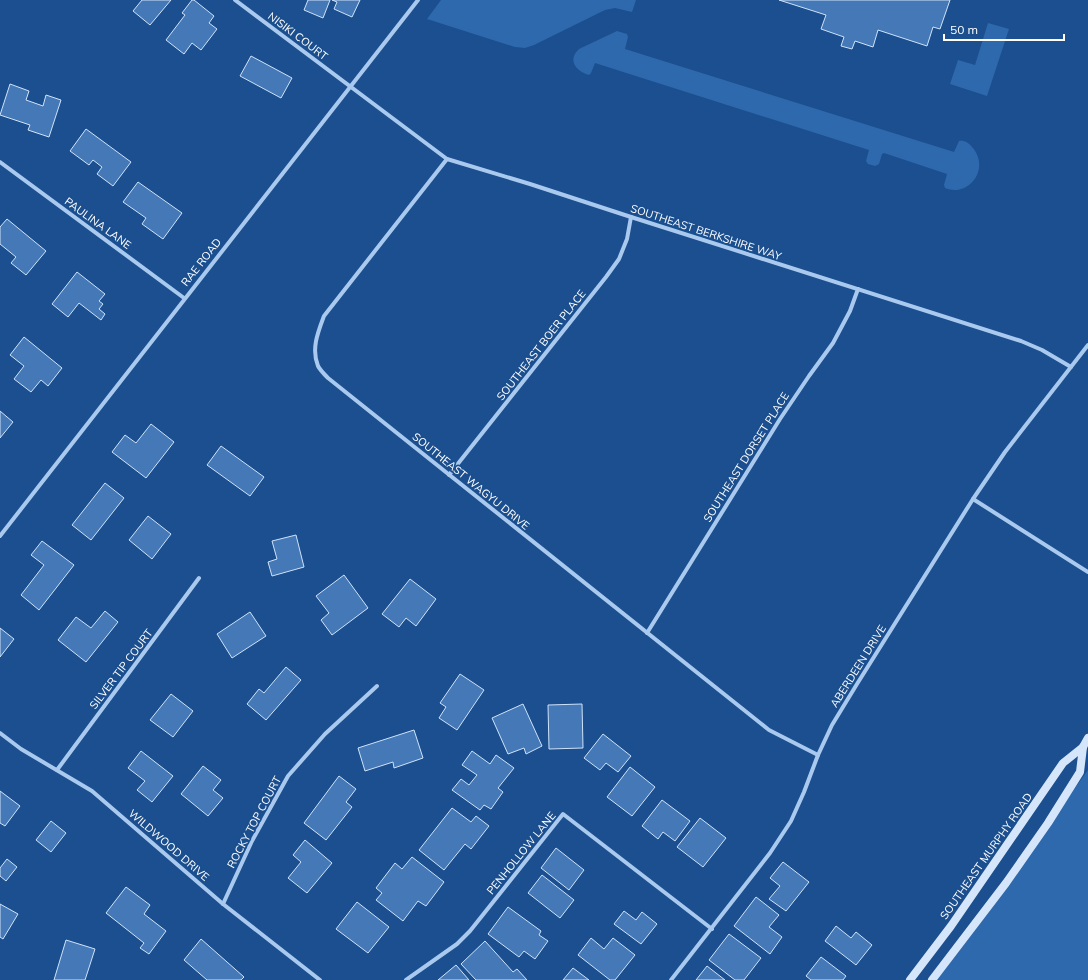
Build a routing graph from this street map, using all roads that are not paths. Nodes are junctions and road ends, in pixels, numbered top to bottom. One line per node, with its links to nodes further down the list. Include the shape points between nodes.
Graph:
1 (235, 0): 3 (street, NISIKI COURT)
2 (418, 0): 3 (street, RAE ROAD)
3 (351, 87): 4 (street, SOUTHEAST BERKSHIRE WAY); 8 (street, RAE ROAD)
4 (447, 159): 6 (street, SOUTHEAST BERKSHIRE WAY); 11 (street, SOUTHEAST WAGYU DRIVE, via 324,316 317,333 315,350 318,366 328,378)
5 (0, 162): 8 (street, PAULINA LANE)
6 (631, 217): 7 (street, SOUTHEAST BERKSHIRE WAY); 11 (street, SOUTHEAST BOER PLACE, via 619,259)
7 (858, 289): 10 (street, SOUTHEAST BERKSHIRE WAY, via 1022,341); 16 (street, SOUTHEAST DORSET PLACE, via 833,343 780,418)
8 (184, 298): 13 (street, RAE ROAD)
9 (1088, 345): 10 (street, ABERDEEN DRIVE)
10 (1071, 367): 12 (street, ABERDEEN DRIVE, via 1005,452)
11 (449, 475): 16 (street, SOUTHEAST WAGYU DRIVE)
12 (973, 499): 14 (street); 21 (street, ABERDEEN DRIVE, via 832,725)
13 (0, 536)
14 (1088, 572)
15 (199, 578): 22 (street, SILVER TIP COURT)
16 (647, 633): 21 (street, SOUTHEAST WAGYU DRIVE, via 769,730)
17 (377, 686): 23 (street, ROCKY TOP COURT, via 325,734 288,776 252,840)
18 (0, 733): 22 (street, WILDWOOD DRIVE)
19 (1088, 738): 20 (main road, SOUTHEAST MURPHY ROAD)
20 (1083, 747): 28 (main road, SOUTHEAST MURPHY ROAD, via 1063,763 951,926); 29 (main road, SOUTHEAST MURPHY ROAD, via 1080,772 1048,824)
21 (818, 755): 24 (street, ABERDEEN DRIVE, via 791,821)
22 (57, 770): 23 (street, WILDWOOD DRIVE, via 92,791)
23 (223, 904): 25 (street, WILDWOOD DRIVE)
24 (712, 929): 26 (street, PENHOLLOW LANE, via 564,814 470,931 457,944); 27 (street, ABERDEEN DRIVE)
25 (320, 980)
26 (406, 980)
27 (672, 980)
28 (910, 980)
29 (932, 980)

